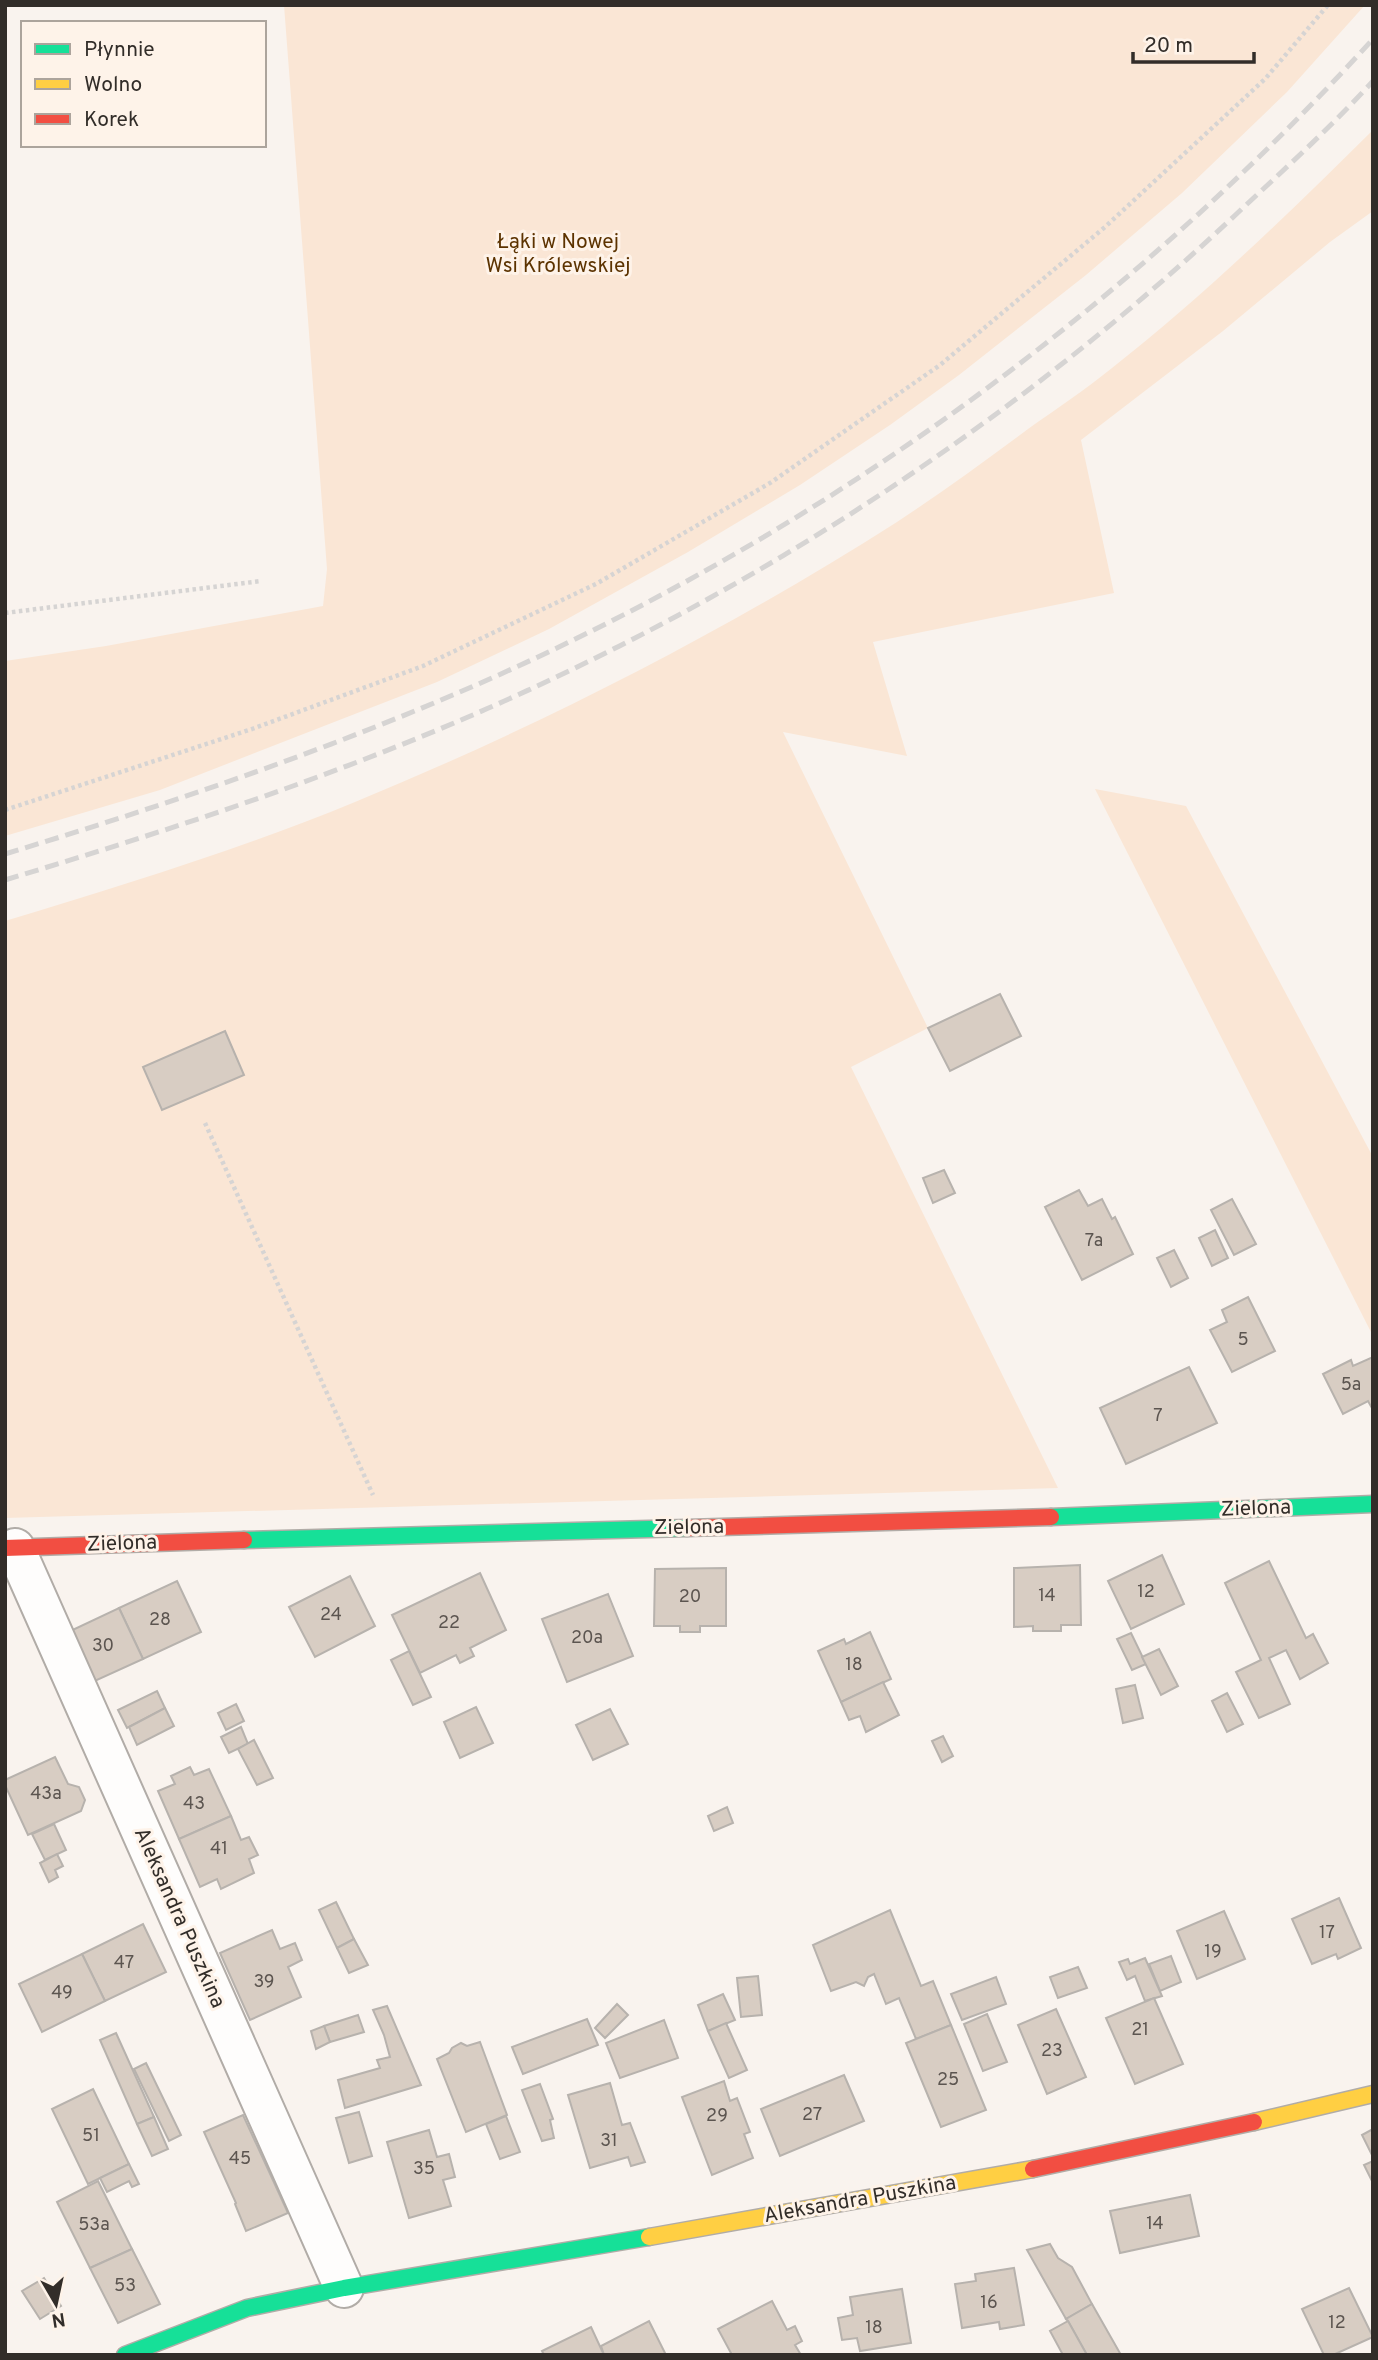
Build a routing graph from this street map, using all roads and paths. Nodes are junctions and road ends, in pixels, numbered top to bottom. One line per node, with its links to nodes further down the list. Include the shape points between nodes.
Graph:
1 (1328, 5): 4 (path, via 1265,79 1105,228 940,365 769,483 596,584 423,666 252,729)
2 (261, 582): 3 (path)
3 (5, 613)
4 (5, 810)
5 (205, 1123): 7 (path)
6 (1373, 1504): 7 (street, Zielona)
7 (391, 1535): 8 (street, Zielona)
8 (10, 1548): 10 (street, Aleksandra Puszkina)
9 (1373, 2094): 10 (street, Aleksandra Puszkina, via 1214,2131 866,2200)
10 (344, 2288): 11 (street, Aleksandra Puszkina, via 247,2308)
11 (125, 2355)

